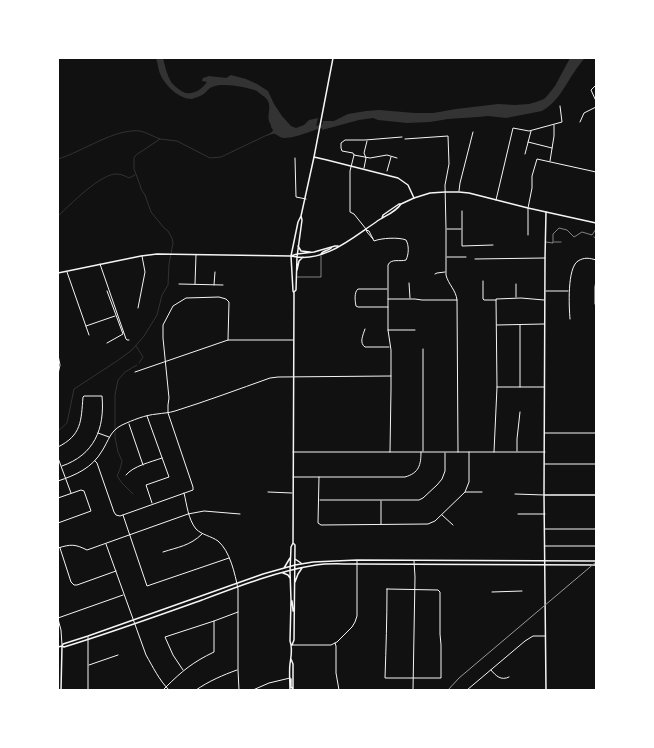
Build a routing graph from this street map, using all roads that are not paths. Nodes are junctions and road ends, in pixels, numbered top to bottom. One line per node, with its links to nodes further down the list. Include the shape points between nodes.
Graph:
1 (333, 58): 18 (main road)
2 (596, 85): 3 (street, via 591,90)
3 (596, 101)
4 (560, 106): 7 (street, via 562,122)
5 (596, 107): 6 (street, via 584,113)
6 (580, 122)
7 (554, 124): 8 (street); 14 (street)
8 (531, 130): 13 (street); 31 (street, via 513,128)
9 (473, 132): 28 (street)
10 (402, 137): 12 (street)
11 (405, 139): 27 (street, via 448,136 449,164)
12 (367, 140): 16 (street, via 342,141 340,148); 20 (street, via 364,153)
13 (528, 142): 14 (street); 15 (street)
14 (553, 148): 22 (street)
15 (525, 154)
16 (354, 155): 20 (street); 23 (street)
17 (391, 156): 20 (street); 21 (street); 25 (street)
18 (314, 157): 23 (main road); 30 (main road)
19 (295, 158): 30 (street, via 296,197)
20 (366, 158): 24 (street)
21 (397, 158)
22 (550, 162): 26 (street); 32 (street, via 537,159)
23 (351, 166): 24 (main road); 37 (street, via 350,212)
24 (364, 169): 29 (main road, via 400,179 410,188)
25 (387, 171)
26 (596, 172)
27 (445, 191): 28 (main road); 29 (main road); 38 (street)
28 (459, 192): 31 (main road)
29 (414, 198): 37 (main road, via 389,210)
30 (305, 199): 35 (main road)
31 (496, 200): 32 (main road)
32 (528, 208): 34 (main road); 41 (street)
33 (462, 211): 39 (street)
34 (546, 212): 36 (main road); 45 (main road)
35 (301, 216): 44 (main road); 56 (main road)
36 (596, 223)
37 (366, 229): 48 (main road); 79 (street, via 374,241 402,238 408,243 406,260 392,260 389,263)
38 (446, 229): 39 (street); 57 (street)
39 (462, 229): 49 (street, via 462,246)
40 (596, 229): 46 (lane, via 592,235 582,232 574,237 567,230 559,228 554,234)
41 (528, 235)
42 (594, 237): 43 (lane)
43 (596, 238)
44 (298, 241): 51 (main road, via 300,250); 53 (main road)
45 (545, 242): 46 (lane); 61 (main road)
46 (553, 242): 47 (lane)
47 (562, 242)
48 (338, 246): 50 (main road); 54 (main road)
49 (493, 246)
50 (332, 247): 51 (main road); 54 (main road)
51 (312, 253): 53 (main road)
52 (196, 254): 55 (main road); 56 (main road); 75 (street)
53 (297, 254): 56 (main road); 58 (main road)
54 (321, 254): 59 (main road); 70 (lane, via 321,277)
55 (142, 256): 64 (main road); 92 (street, via 145,272)
56 (292, 256): 58 (main road); 83 (main road)
57 (446, 256): 60 (street); 67 (street)
58 (297, 257): 59 (main road); 70 (main road)
59 (303, 257): 70 (main road, via 299,262)
60 (466, 257)
61 (545, 258): 62 (street); 80 (main road)
62 (475, 259)
63 (596, 260): 82 (street, via 585,258 576,262)
64 (100, 264): 65 (main road); 103 (street, via 126,339)
65 (66, 271): 68 (main road); 98 (street)
66 (215, 272): 77 (street)
67 (446, 272): 69 (street); 88 (street)
68 (58, 273)
69 (435, 274)
70 (296, 277): 83 (main road)
71 (596, 280): 90 (street)
72 (482, 281): 87 (street, via 483,299)
73 (409, 283): 86 (street)
74 (179, 284): 75 (street)
75 (195, 284): 77 (street)
76 (516, 284): 84 (street)
77 (214, 285): 78 (street)
78 (223, 285)
79 (388, 289): 85 (street); 91 (street, via 358,288 355,304 358,307)
80 (545, 290): 82 (street); 89 (main road)
81 (107, 291): 93 (street)
82 (569, 291): 94 (street)
83 (294, 293): 105 (main road)
84 (516, 298): 87 (street); 89 (street)
85 (388, 299): 86 (street); 91 (street)
86 (410, 299): 88 (street)
87 (496, 299): 96 (street)
88 (457, 300): 131 (street)
89 (545, 300): 95 (main road)
90 (595, 304)
91 (388, 307): 100 (street)
92 (138, 308)
93 (116, 316): 98 (street); 106 (street, via 123,334)
94 (570, 319)
95 (545, 324): 97 (street); 117 (main road)
96 (496, 325): 97 (street); 115 (street)
97 (520, 325): 116 (street)
98 (86, 326): 102 (street)
99 (365, 329): 107 (street, via 362,340 364,346)
100 (388, 330): 101 (street); 107 (street)
101 (415, 330)
102 (89, 335)
103 (129, 340)
104 (228, 340): 105 (street); 110 (street); 110 (street, via 229,302 219,297 186,298 174,306 163,325)
105 (294, 340): 114 (main road)
106 (107, 343)
107 (390, 346): 113 (street)
108 (423, 349): 129 (street)
109 (58, 355): 112 (street)
110 (165, 362): 111 (street); 119 (street, via 170,398)
111 (135, 372)
112 (58, 374)
113 (391, 376): 114 (street); 128 (street)
114 (293, 377): 119 (street, via 270,378); 127 (main road)
115 (497, 387): 116 (street); 133 (street)
116 (520, 387): 117 (street)
117 (545, 387): 123 (main road)
118 (520, 412): 134 (street)
119 (168, 413): 120 (street); 152 (street, via 193,487 193,490)
120 (147, 416): 121 (street); 137 (street)
121 (128, 422): 125 (street); 141 (street)
122 (98, 432): 125 (street); 126 (street, via 102,418 102,396 85,395 78,429 70,440); 142 (street, via 85,453)
123 (545, 433): 124 (street); 135 (main road)
124 (596, 433)
125 (109, 437): 138 (street)
126 (58, 447)
127 (292, 452): 128 (street); 144 (main road)
128 (390, 452): 129 (street)
129 (422, 452): 130 (street); 145 (street, via 419,468 408,476)
130 (445, 452): 131 (street); 159 (street, via 444,475 423,498)
131 (458, 452): 132 (street)
132 (470, 452): 133 (street); 149 (street, via 469,482)
133 (494, 452): 134 (street)
134 (517, 452): 135 (street)
135 (545, 452): 139 (main road)
136 (58, 458): 142 (street)
137 (163, 458): 141 (street); 160 (street, via 169,477 146,485)
138 (95, 461): 146 (street); 161 (street, via 114,512 120,516)
139 (544, 464): 140 (street); 155 (main road)
140 (596, 464)
141 (143, 465): 143 (street, via 128,471)
142 (62, 466): 146 (street)
143 (126, 475)
144 (293, 477): 145 (street); 153 (main road)
145 (319, 477): 158 (street)
146 (66, 478): 147 (street); 151 (street)
147 (58, 481)
148 (268, 492): 153 (street)
149 (465, 492): 150 (street); 164 (street)
150 (482, 492)
151 (71, 493): 157 (street); 167 (street, via 84,490 91,511)
152 (184, 493): 160 (street); 162 (street)
153 (293, 493): 174 (main road)
154 (515, 494): 155 (street)
155 (544, 495): 156 (main road); 166 (main road)
156 (596, 495)
157 (58, 498)
158 (319, 500): 159 (street); 168 (street, via 318,523 321,525)
159 (381, 500): 168 (street)
160 (152, 504): 161 (street)
161 (123, 514): 173 (street)
162 (189, 514): 163 (street, via 204,511); 172 (street, via 195,527); 173 (street)
163 (240, 514)
164 (441, 514): 168 (street, via 428,524); 169 (street)
165 (518, 514): 166 (street)
166 (545, 514): 170 (main road)
167 (58, 523)
168 (381, 525)
169 (452, 525)
170 (545, 529): 171 (street); 176 (main road)
171 (596, 529)
172 (202, 534): 179 (street, via 190,544); 181 (street, via 218,541)
173 (130, 535): 175 (street); 181 (street, via 147,586)
174 (293, 543): 180 (main road); 182 (main road)
175 (106, 544): 178 (street, via 88,550 73,545); 196 (street)
176 (545, 546): 177 (street); 184 (main road)
177 (596, 546)
178 (59, 548): 196 (street, via 74,585)
179 (163, 552)
180 (291, 556): 192 (main road); 194 (main road)
181 (229, 557): 200 (street)
182 (295, 559): 187 (main road); 189 (main road)
183 (357, 560): 186 (main road); 187 (main road); 188 (street)
184 (545, 561): 185 (main road); 186 (main road); 190 (main road)
185 (596, 561)
186 (414, 562): 188 (main road); 190 (main road); 203 (street)
187 (303, 564): 189 (main road)
188 (357, 564): 193 (main road, via 323,564); 219 (street, via 356,620)
189 (295, 565): 192 (main road); 195 (main road)
190 (545, 565): 191 (main road); 217 (main road)
191 (596, 565)
192 (290, 567): 194 (main road); 197 (main road)
193 (303, 568): 195 (main road); 201 (main road)
194 (283, 569): 200 (main road)
195 (295, 570): 197 (main road); 201 (main road)
196 (116, 571): 206 (street)
197 (290, 571): 198 (main road); 199 (main road)
198 (281, 572): 199 (main road, via 288,575); 202 (main road)
199 (291, 581): 207 (main road)
200 (237, 583): 202 (street); 212 (main road)
201 (294, 584): 209 (main road)
202 (238, 586): 208 (street); 215 (main road)
203 (415, 589): 233 (street); 233 (street, via 440,592 441,678); 233 (street, via 387,589 385,678)
204 (522, 591): 205 (street)
205 (492, 592)
206 (124, 594): 211 (street); 212 (street)
207 (291, 600): 209 (main road); 210 (main road)
208 (238, 611): 213 (street); 229 (street)
209 (294, 611): 214 (main road)
210 (291, 612): 214 (main road); 220 (main road)
211 (58, 618): 221 (street)
212 (133, 620): 215 (street); 216 (main road)
213 (214, 621): 228 (street, via 214,652); 228 (street, via 165,637)
214 (294, 622): 220 (main road)
215 (134, 623): 218 (main road); 234 (street, via 146,655)
216 (88, 636): 218 (street); 221 (main road)
217 (545, 636): 230 (street, via 529,638); 247 (main road)
218 (88, 640): 221 (main road); 225 (street)
219 (335, 643): 220 (street, via 328,646); 244 (street)
220 (292, 645): 224 (main road)
221 (62, 646): 222 (main road); 226 (main road)
222 (58, 647)
223 (118, 655): 225 (street)
224 (291, 659): 232 (main road); 235 (main road)
225 (88, 665): 237 (street)
226 (61, 669): 227 (street); 236 (main road)
227 (58, 670)
228 (183, 670): 234 (street)
229 (238, 670): 240 (street, via 214,679); 241 (street)
230 (490, 670): 231 (street, via 500,679); 246 (street)
231 (509, 677)
232 (290, 678): 235 (main road); 242 (street); 243 (main road)
233 (413, 678): 245 (street)
234 (166, 686): 238 (street); 239 (street)
235 (293, 689)
236 (62, 690)
237 (88, 690)
238 (163, 690)
239 (169, 690)
240 (196, 690)
241 (239, 690)
242 (253, 690)
243 (290, 690)
244 (339, 690)
245 (413, 690)
246 (467, 690)
247 (546, 690)

